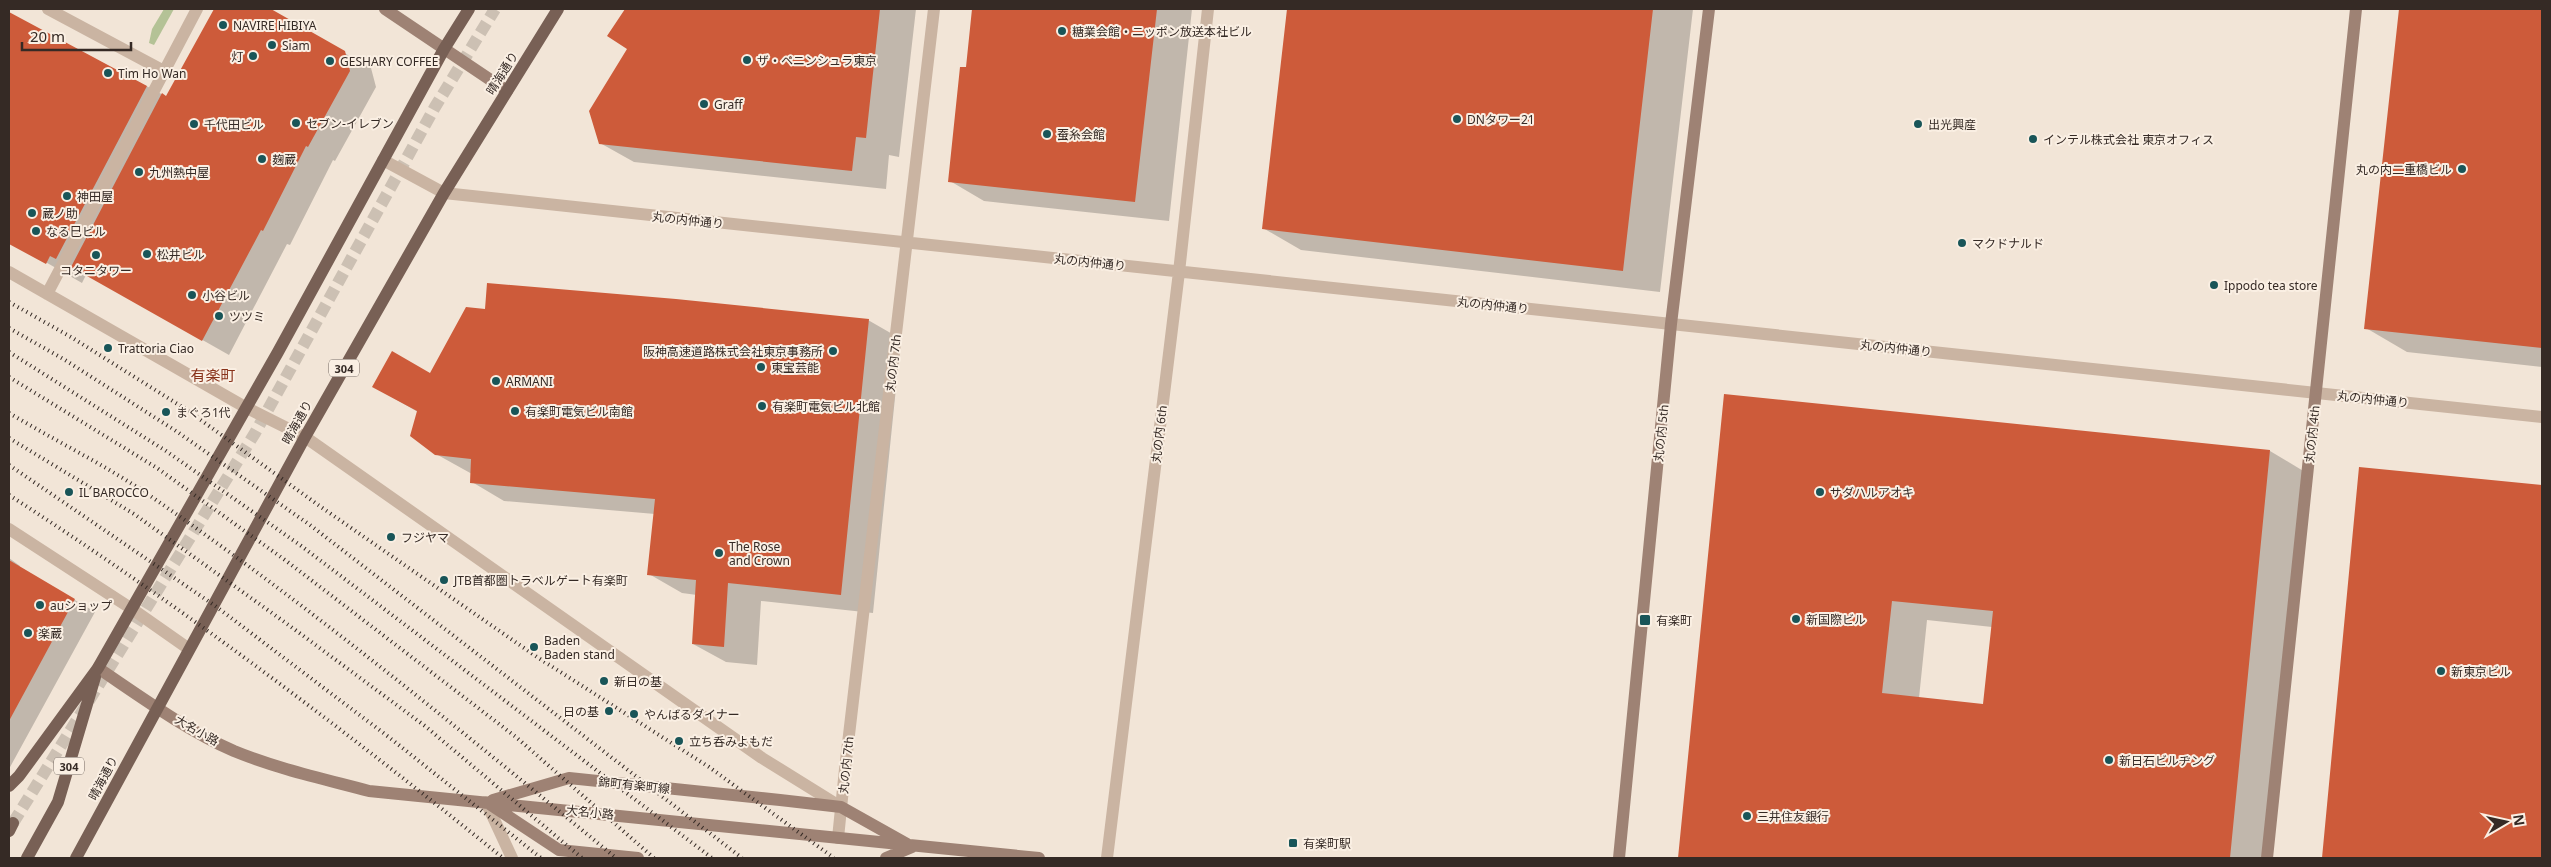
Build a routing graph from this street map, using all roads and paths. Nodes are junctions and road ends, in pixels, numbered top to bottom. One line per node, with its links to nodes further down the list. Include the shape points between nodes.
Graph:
1 (48, 9): 11 (street)
2 (197, 9): 11 (street)
3 (385, 9): 10 (street)
4 (470, 9): 10 (main road, 304)
5 (558, 9): 12 (main road, 晴海通り / 304)
6 (934, 9): 15 (street, 丸の内 7th)
7 (1208, 9): 17 (street, 丸の内 6th)
8 (1709, 9): 19 (street, 丸の内 5th)
9 (2356, 9): 20 (street, 丸の内 4th)
10 (444, 49): 12 (street); 13 (main road, 304)
11 (164, 71): 18 (street)
12 (507, 91): 14 (main road, 晴海通り / 304)
13 (383, 160): 14 (street); 21 (main road, 304, via 278,352)
14 (444, 194): 15 (street, 丸の内仲通り); 23 (main road, 晴海通り / 304)
15 (908, 244): 17 (street, 丸の内仲通り); 31 (street, 丸の内 7th)
16 (9, 272): 18 (street)
17 (1179, 272): 19 (street, 丸の内仲通り); 40 (street, 丸の内 6th)
18 (47, 294): 21 (street)
19 (1671, 324): 20 (street, 丸の内仲通り); 41 (street, 丸の内 5th)
20 (2316, 393): 22 (street, 丸の内仲通り); 42 (street, 丸の内 4th)
21 (244, 407): 23 (street); 25 (main road, 304)
22 (2542, 417)
23 (305, 437): 26 (main road, 晴海通り / 304); 31 (street, via 762,758)
24 (9, 529): 25 (street)
25 (132, 609): 26 (street); 27 (main road, 304)
26 (188, 649): 28 (main road, 晴海通り / 304)
27 (98, 668): 28 (street); 29 (main road, 304); 34 (main road, 304, via 58,802)
28 (157, 707): 30 (street, 大名小路, via 234,751 295,772 369,791); 35 (main road, 晴海通り / 304)
29 (9, 786)
30 (486, 802): 31 (street, 錦町有楽町線, via 569,778); 32 (street, 大名小路); 36 (street); 37 (street, via 560,850)
31 (841, 807): 32 (street, 丸の内 7th); 33 (street, 錦町有楽町線)
32 (838, 838): 33 (street, 大名小路)
33 (912, 847): 38 (street); 39 (street, 大名小路)
34 (27, 858)
35 (76, 858)
36 (512, 858)
37 (638, 858)
38 (886, 858)
39 (1039, 858)
40 (1107, 858)
41 (1619, 858)
42 (2267, 858)

